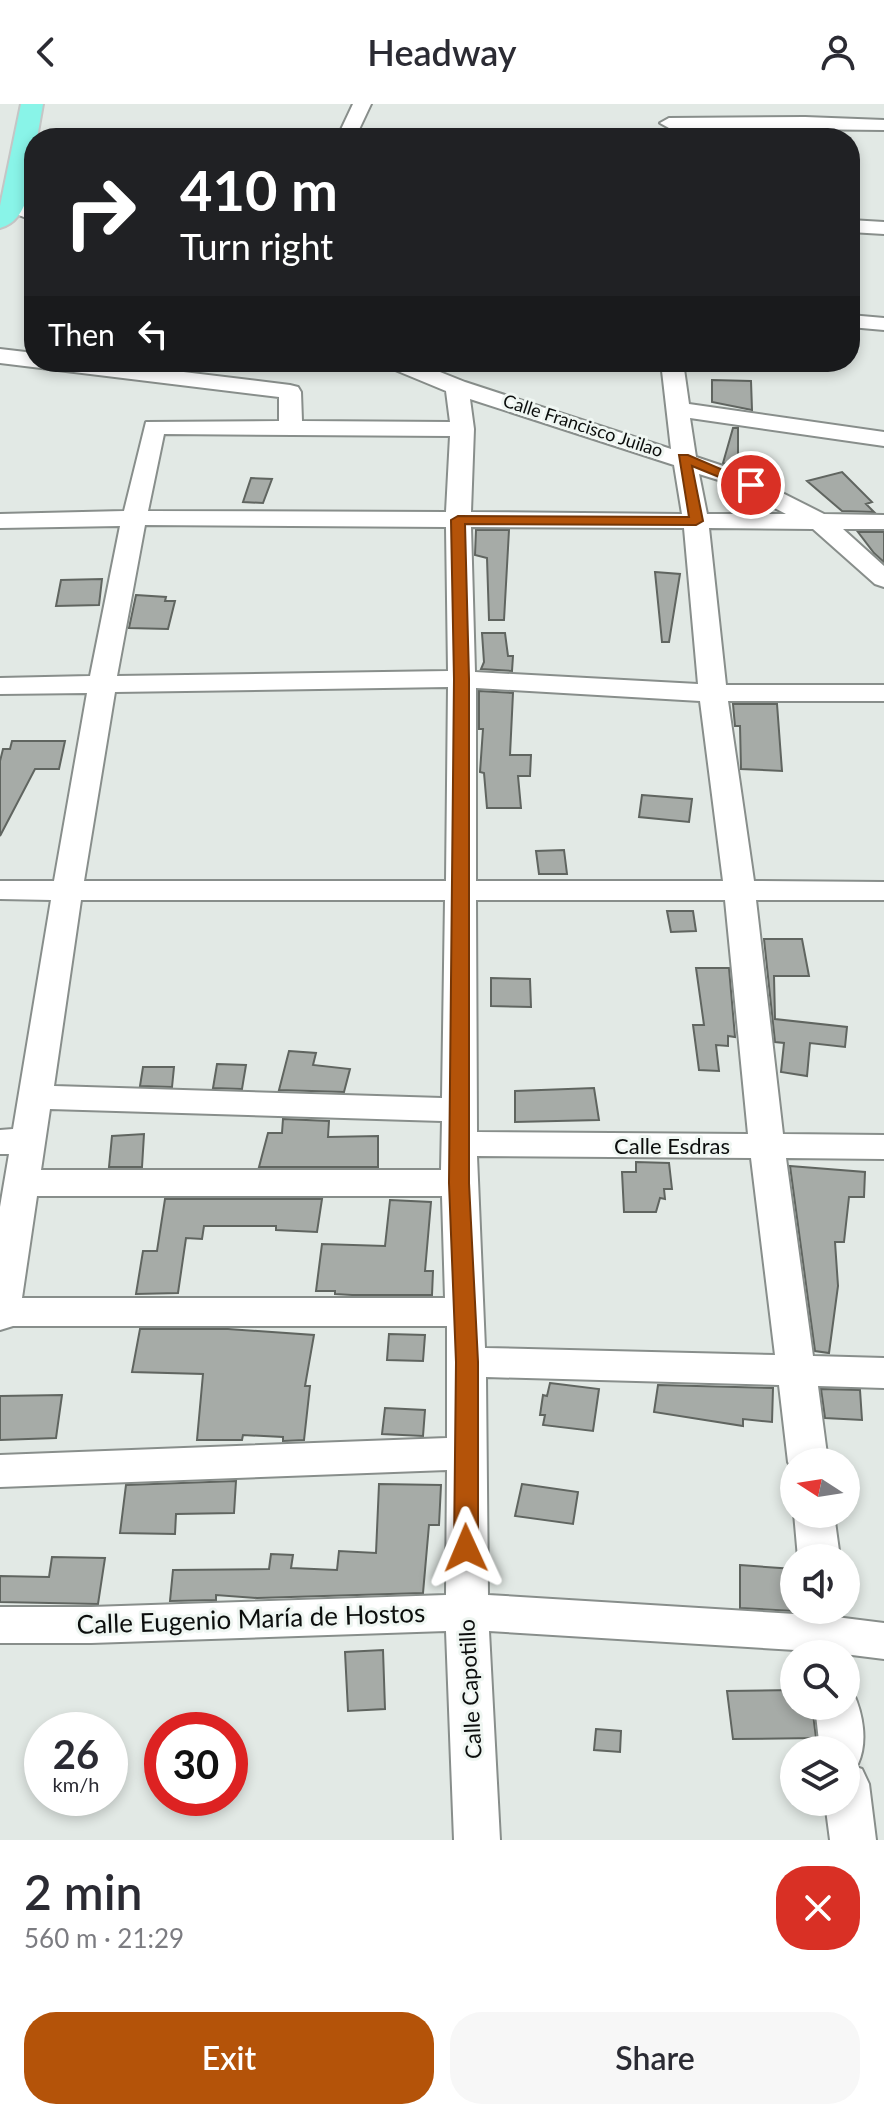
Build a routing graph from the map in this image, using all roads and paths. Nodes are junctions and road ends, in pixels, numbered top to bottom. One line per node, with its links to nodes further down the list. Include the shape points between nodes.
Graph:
1 (32, 104): 5 (main road)
2 (362, 104): 6 (street)
3 (665, 104): 7 (street)
4 (884, 125): 8 (street)
5 (29, 128)
6 (351, 128)
7 (669, 128)
8 (776, 128)
9 (24, 159): 10 (main road)
10 (16, 214)
11 (860, 227): 12 (street)
12 (884, 228)
13 (860, 322): 14 (street)
14 (884, 324)
15 (0, 356): 16 (street)
16 (24, 359)
17 (128, 372): 22 (street, via 290,392)
18 (420, 372): 20 (street, Calle Francisco Juilao)
19 (673, 372): 21 (street)
20 (457, 387): 23 (street, Calle Capotillo); 25 (street, Calle Francisco Juilao)
21 (677, 409): 24 (street); 25 (street)
22 (291, 428): 23 (street); 26 (street, via 154,427)
23 (462, 429): 27 (street, Calle Capotillo)
24 (884, 439)
25 (684, 458): 29 (street); 30 (street, Calle Francisco Juilao, via 769,493)
26 (133, 518): 27 (street); 28 (street); 35 (street)
27 (458, 520): 29 (street); 33 (street, Calle Capotillo)
28 (0, 521)
29 (696, 521): 30 (street); 36 (street)
30 (820, 522): 31 (street); 32 (street, Calle Francisco Juilao)
31 (884, 522)
32 (884, 579)
33 (462, 679): 35 (street); 36 (street); 38 (street, Calle Capotillo)
34 (0, 686): 35 (street)
35 (102, 686): 40 (street)
36 (713, 693): 37 (street); 42 (street)
37 (884, 693)
38 (460, 888): 40 (street); 42 (street); 44 (street, Calle Capotillo)
39 (0, 890): 40 (street)
40 (68, 890): 43 (street)
41 (884, 891): 42 (street)
42 (740, 892): 47 (street)
43 (35, 1097): 44 (street); 45 (street)
44 (461, 1110): 46 (street, Calle Capotillo)
45 (14, 1142): 49 (street)
46 (461, 1144): 47 (street, Calle Esdras); 50 (street, Calle Capotillo)
47 (767, 1147): 48 (street, Calle Esdras); 54 (street)
48 (884, 1147)
49 (21, 1183): 50 (street); 52 (street)
50 (459, 1183): 51 (street, Calle Capotillo)
51 (464, 1312): 52 (street); 53 (street, Calle Capotillo)
52 (0, 1314)
53 (467, 1362): 54 (street); 57 (street, Calle Capotillo)
54 (797, 1370): 55 (street); 56 (street)
55 (884, 1373)
56 (806, 1448)
57 (464, 1453): 58 (street); 59 (street, Calle Capotillo)
58 (0, 1471)
59 (467, 1612): 60 (street, Calle Eugenio María de Hostos); 61 (street, Calle Eugenio María de Hostos); 64 (street, Calle Capotillo)
60 (0, 1625)
61 (828, 1633): 62 (street, Calle Eugenio María de Hostos)
62 (884, 1641)
63 (850, 1816): 65 (street)
64 (477, 1840)
65 (853, 1840)

